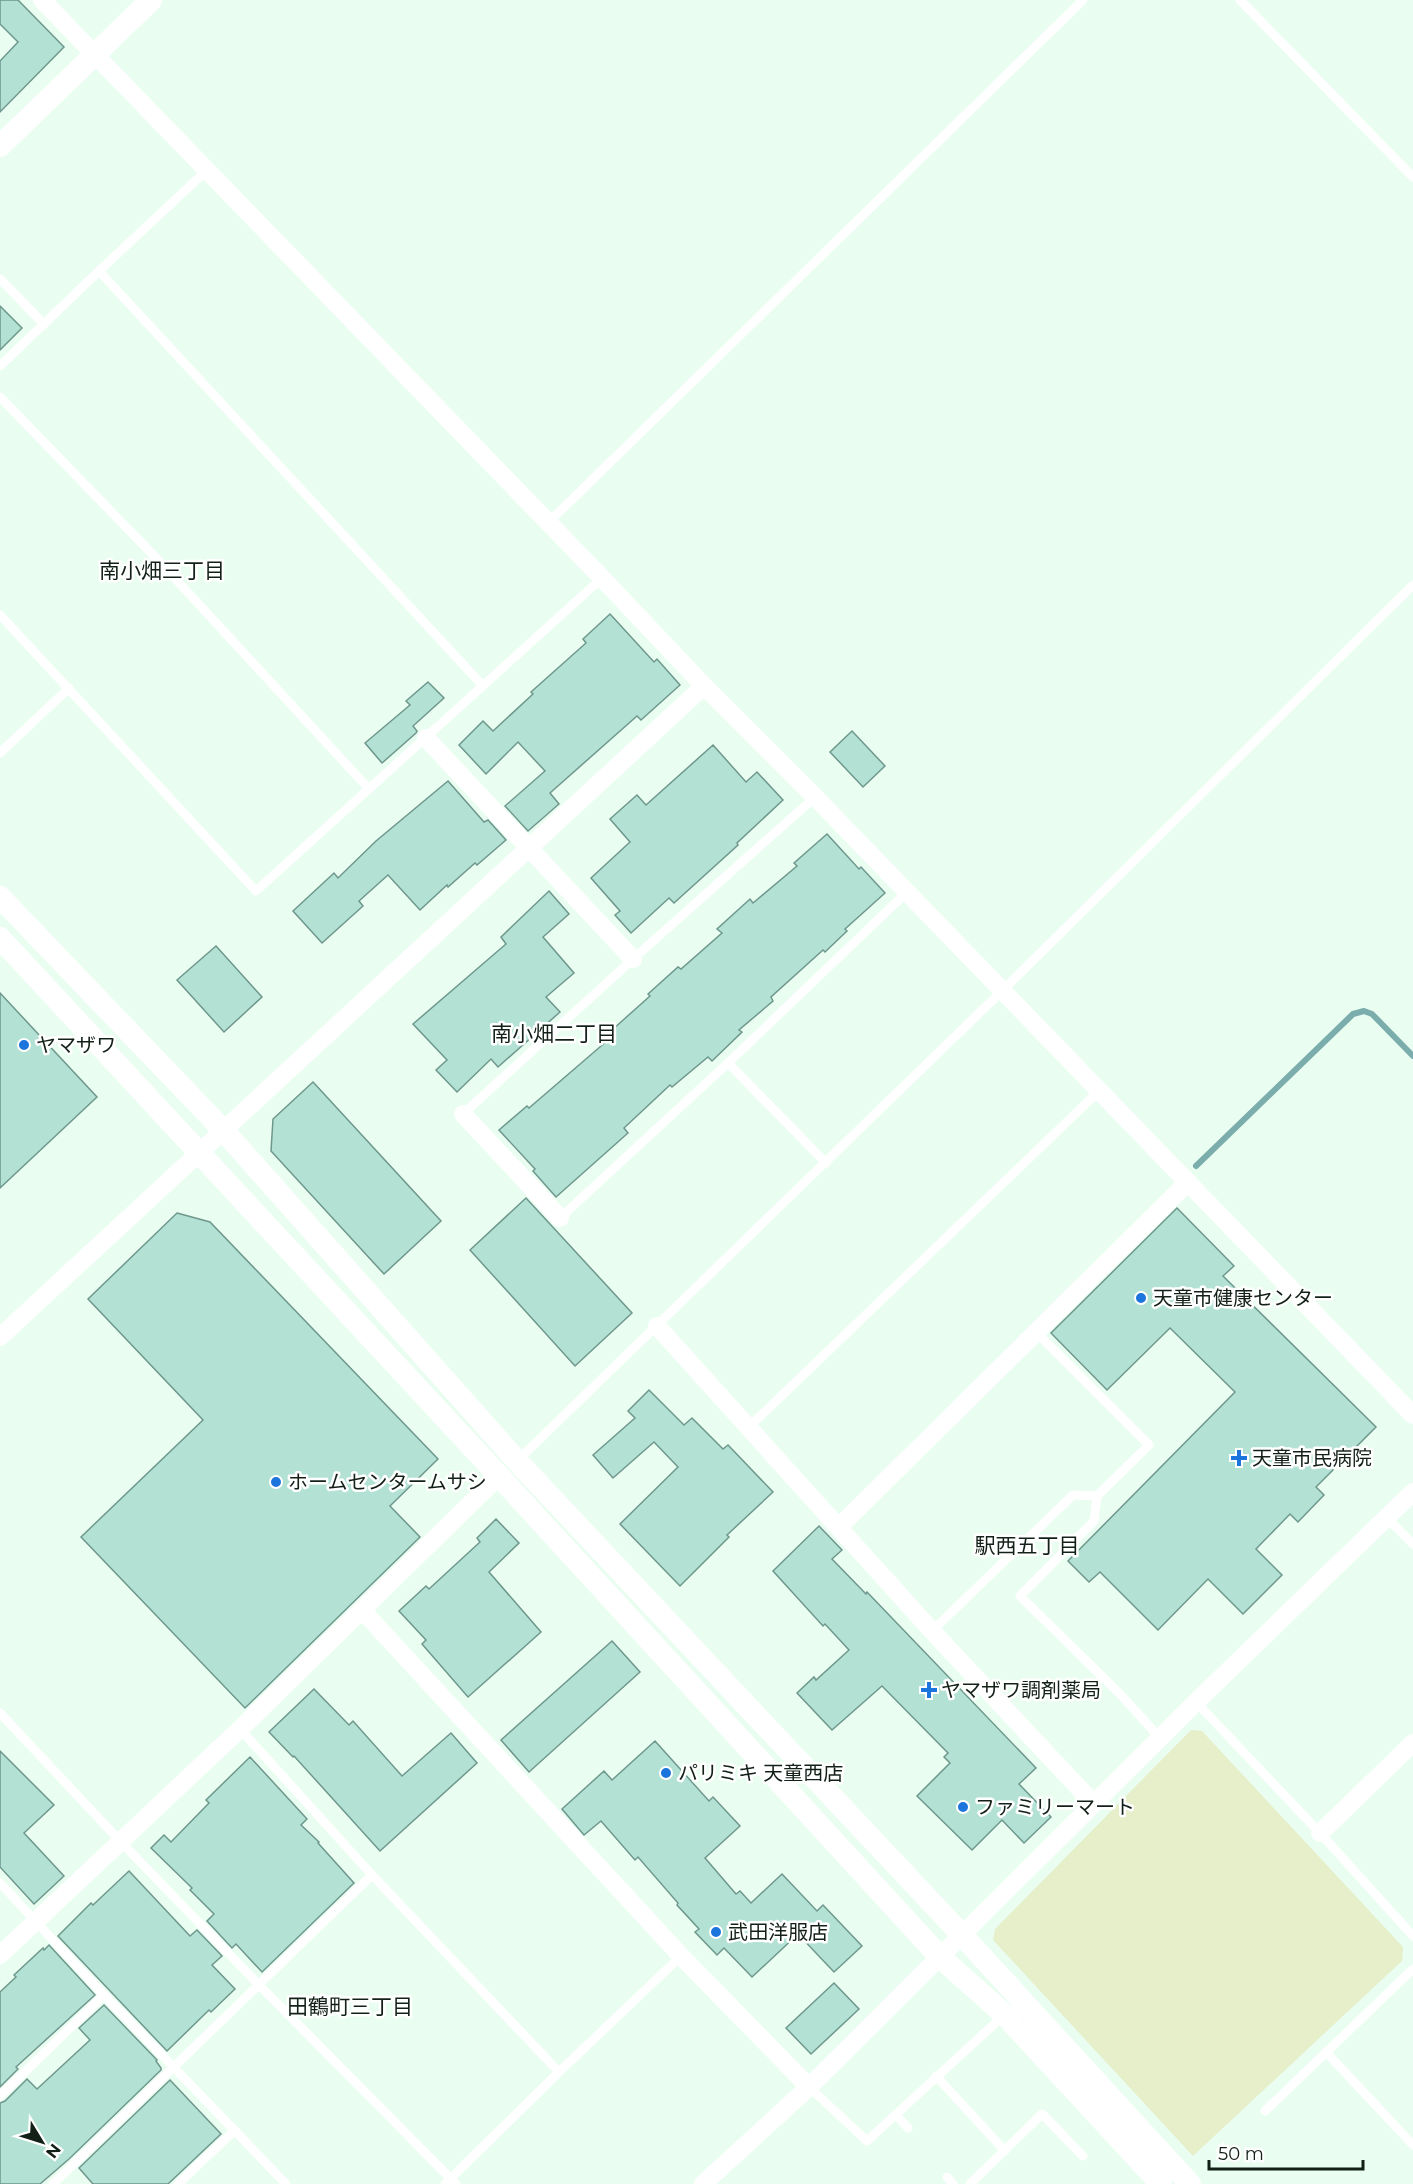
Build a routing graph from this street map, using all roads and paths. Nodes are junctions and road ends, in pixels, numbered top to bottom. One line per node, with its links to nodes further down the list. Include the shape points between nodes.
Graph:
1 (42, 0): 5 (street)
2 (152, 0): 5 (street)
3 (1083, 0): 14 (lane)
4 (1239, 0): 8 (lane)
5 (96, 54): 6 (street); 7 (street)
6 (0, 146)
7 (206, 171): 9 (lane); 14 (street)
8 (1413, 177)
9 (99, 271): 11 (lane); 18 (lane)
10 (0, 279): 11 (lane)
11 (44, 324): 12 (lane)
12 (0, 366)
13 (0, 397): 23 (lane, via 159,561)
14 (548, 524): 15 (street)
15 (602, 578): 18 (lane); 19 (street)
16 (1413, 586): 30 (lane)
17 (0, 615): 20 (lane)
18 (483, 686): 21 (lane)
19 (704, 686): 24 (street); 25 (street)
20 (69, 688): 22 (lane); 23 (lane, via 256,891)
21 (426, 738): 23 (lane); 25 (street)
22 (0, 753)
23 (369, 789)
24 (815, 797): 26 (street); 29 (lane)
25 (529, 847): 29 (street); 34 (street)
26 (907, 892): 30 (street); 31 (lane)
27 (0, 897): 34 (street)
28 (0, 938): 35 (street)
29 (633, 959): 33 (lane)
30 (1002, 991): 32 (street); 36 (lane)
31 (728, 1063): 36 (lane); 38 (lane)
32 (1098, 1092): 37 (street); 43 (lane)
33 (463, 1114): 38 (street)
34 (223, 1130): 35 (street); 44 (street)
35 (200, 1152): 41 (street); 45 (street)
36 (826, 1162): 39 (lane)
37 (1188, 1182): 40 (street); 42 (street)
38 (560, 1218)
39 (657, 1326): 43 (street); 44 (lane)
40 (1036, 1332): 47 (lane, via 1149,1445); 49 (street)
41 (0, 1337)
42 (1413, 1416)
43 (749, 1427): 49 (street)
44 (517, 1461): 64 (street)
45 (499, 1476): 51 (street); 68 (street)
46 (1413, 1492): 48 (street)
47 (1097, 1496): 52 (lane, via 1073,1495); 56 (lane, via 1094,1521 1020,1596)
48 (1387, 1518): 50 (lane); 53 (street)
49 (839, 1527): 52 (street)
50 (1413, 1544)
51 (362, 1610): 55 (street); 67 (street)
52 (932, 1631): 58 (street)
53 (1196, 1702): 56 (street); 59 (lane)
54 (0, 1713): 60 (lane)
55 (240, 1729): 60 (street); 61 (lane)
56 (1160, 1738): 58 (street)
57 (1413, 1743): 59 (street)
58 (1093, 1803): 64 (street)
59 (1320, 1833): 65 (lane)
60 (121, 1842): 63 (street); 70 (lane)
61 (372, 1875): 70 (lane); 75 (lane)
62 (0, 1883): 63 (lane)
63 (36, 1921): 66 (street); 71 (lane)
64 (962, 1935): 68 (street); 93 (street)
65 (1413, 1936)
66 (0, 1955)
67 (681, 1956): 75 (lane); 77 (street)
68 (940, 1957): 72 (street); 77 (street)
69 (1413, 1969): 73 (lane)
70 (259, 1985): 74 (lane); 86 (lane)
71 (104, 1995): 74 (lane); 78 (lane)
72 (1005, 2015): 76 (lane); 92 (street)
73 (1326, 2052): 79 (lane); 83 (lane)
74 (174, 2068): 82 (lane); 87 (lane)
75 (559, 2072): 86 (lane)
76 (936, 2076): 80 (lane); 84 (lane)
77 (808, 2087): 80 (lane, via 867,2141); 90 (street)
78 (0, 2096)
79 (1265, 2111)
80 (896, 2115): 81 (lane)
81 (908, 2128)
82 (235, 2130): 88 (lane); 89 (lane)
83 (1413, 2145)
84 (1005, 2151): 85 (lane, via 1042,2114); 91 (lane)
85 (1083, 2156)
86 (451, 2182)
87 (53, 2184)
88 (178, 2184)
89 (286, 2184)
90 (702, 2184)
91 (970, 2184)
92 (1160, 2184)
93 (1190, 2184)

